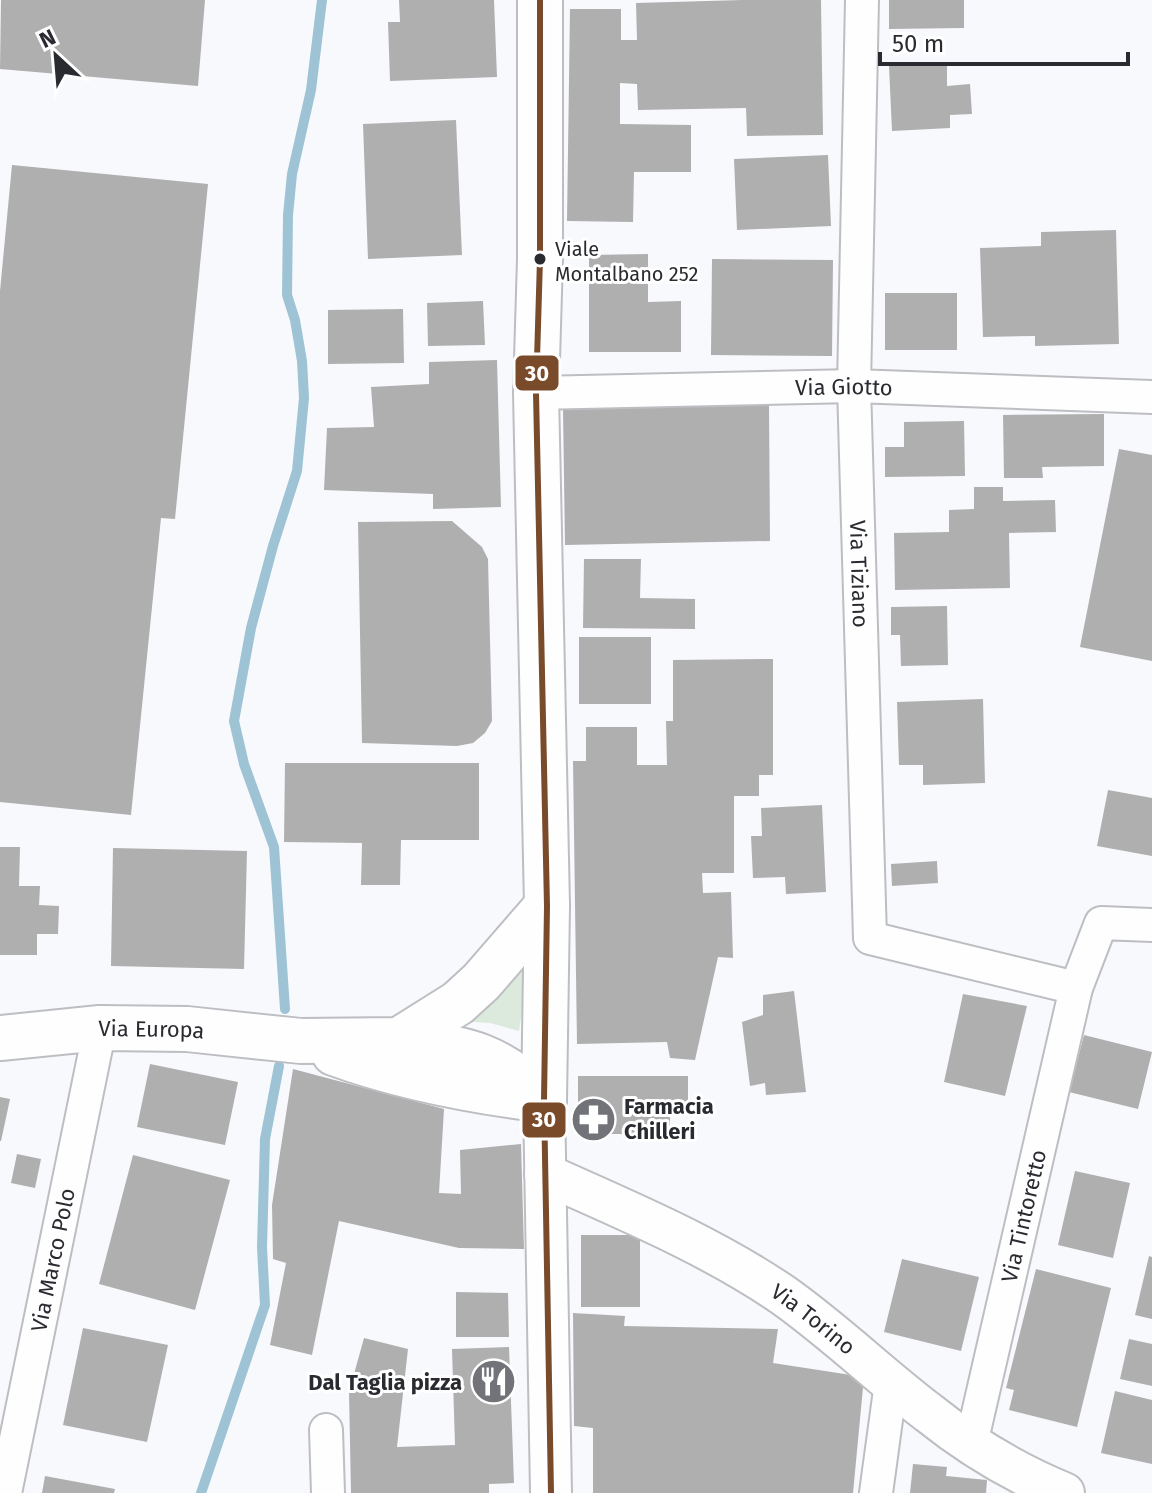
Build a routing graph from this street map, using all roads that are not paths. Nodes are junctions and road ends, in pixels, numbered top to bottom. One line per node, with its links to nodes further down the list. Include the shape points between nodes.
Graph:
1 (540, 0): 4 (main road)
2 (862, 0): 3 (street, Via Tiziano)
3 (854, 386): 4 (street, Via Giotto); 5 (street, Via Giotto); 8 (street, Via Tiziano, via 870,938)
4 (536, 393): 6 (main road)
5 (1152, 397)
6 (547, 906): 11 (main road, via 458,1003); 13 (main road)
7 (1152, 925): 8 (street, Via Tintoretto, via 1101,923)
8 (1076, 988): 17 (street, Via Tintoretto)
9 (100, 1028): 10 (main road, Via Europa); 12 (main road, Via Europa, via 187,1029); 18 (street, Via Marco Polo)
10 (0, 1038)
11 (399, 1040): 12 (main road); 13 (main road, via 467,1051 498,1063)
12 (301, 1041): 13 (main road, via 415,1078)
13 (544, 1100): 14 (street)
14 (545, 1174): 15 (street, Via Torino, via 705,1249 782,1294); 20 (street)
15 (891, 1383): 17 (street, Via Torino); 21 (street)
16 (326, 1430): 19 (street)
17 (971, 1444): 22 (street, Via Torino)
18 (5, 1493)
19 (328, 1493)
20 (551, 1493)
21 (876, 1493)
22 (1064, 1493)

